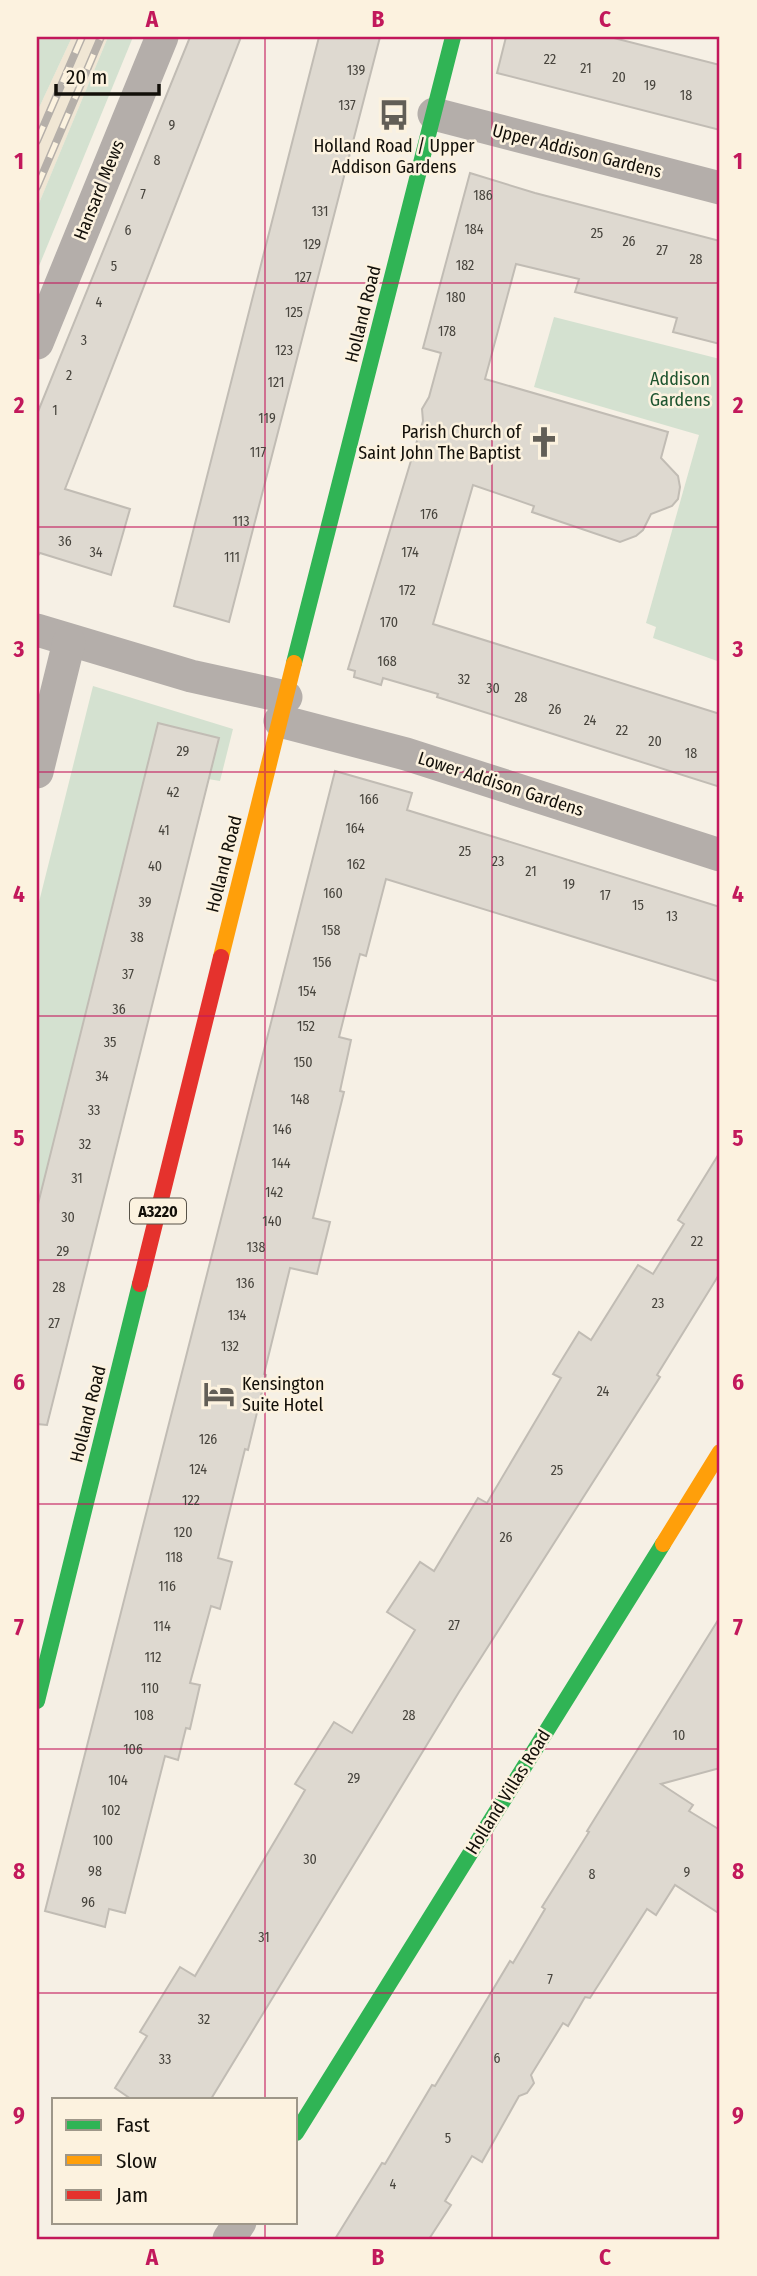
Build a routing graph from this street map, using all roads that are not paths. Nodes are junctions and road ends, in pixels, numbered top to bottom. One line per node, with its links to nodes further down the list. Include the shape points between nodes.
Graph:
1 (162, 37): 5 (street, Hansard Mews)
2 (453, 37): 3 (main road, Holland Road / A3220)
3 (434, 114): 4 (street, Upper Addison Gardens); 8 (main road, Holland Road / A3220)
4 (720, 188)
5 (37, 343)
6 (37, 630): 7 (street, Lower Addison Gardens)
7 (69, 642): 8 (street, Lower Addison Gardens, via 191,676); 9 (street)
8 (283, 709): 10 (street, Lower Addison Gardens, via 406,754); 12 (main road, Holland Road / A3220)
9 (37, 772)
10 (720, 855)
11 (720, 1452): 13 (main road, Holland Villas Road)
12 (37, 1701)
13 (298, 2130)
14 (239, 2224): 15 (street)
15 (229, 2239)

